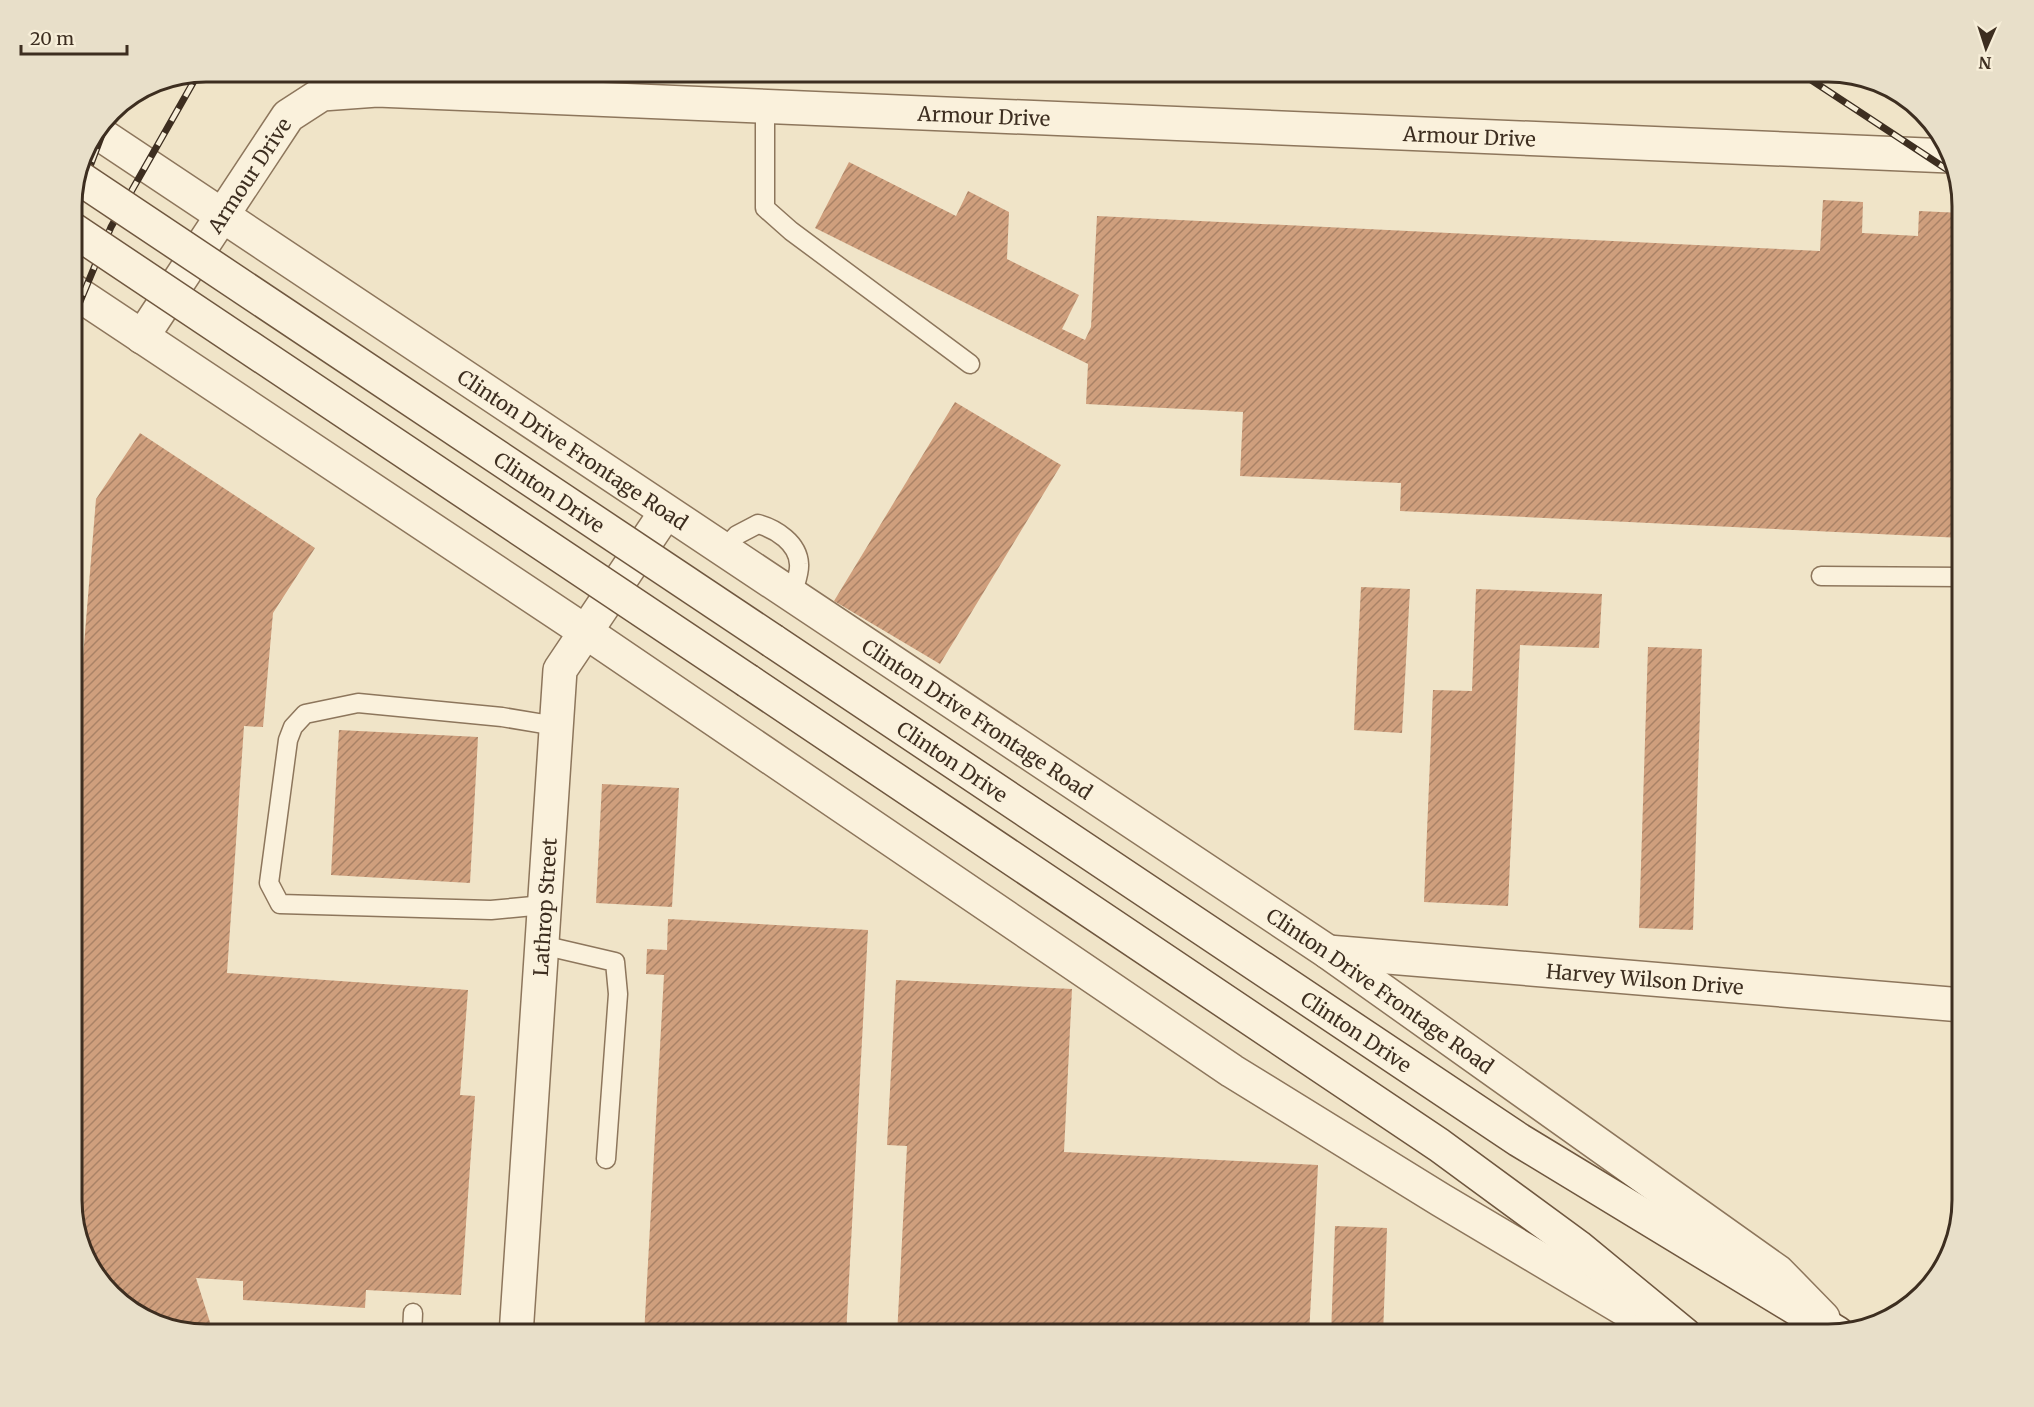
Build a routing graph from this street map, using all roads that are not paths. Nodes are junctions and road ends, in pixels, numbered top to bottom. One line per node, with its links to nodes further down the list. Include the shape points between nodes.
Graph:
1 (325, 83): 2 (street, Armour Drive, via 377,90); 6 (street, Armour Drive, via 288,116)
2 (765, 106): 4 (street, Armour Drive); 10 (lane, via 765,208)
3 (104, 137): 6 (street, Clinton Drive Frontage Road)
4 (1940, 156)
5 (86, 182): 28 (street, Clinton Drive, bridge, via 1519,1140)
6 (222, 217): 9 (street, Armour Drive); 11 (street, Clinton Drive Frontage Road)
7 (83, 237): 27 (street, bridge, via 1439,1145 1578,1247)
8 (83, 297): 9 (street)
9 (142, 337): 16 (street)
10 (970, 364)
11 (666, 512): 12 (street, Clinton Drive Frontage Road); 16 (street, Lathrop Street)
12 (723, 550): 15 (street, Clinton Drive Frontage Road); 15 (lane, via 736,536 758,524 771,528 796,550 800,566)
13 (1821, 576): 14 (lane)
14 (1952, 578)
15 (792, 596): 20 (street, Clinton Drive Frontage Road)
16 (586, 632): 17 (street, Lathrop Street, via 560,670); 26 (street, via 1232,1071)
17 (556, 726): 18 (street, Lathrop Street); 18 (lane, via 358,703 305,714 288,740 269,883 280,904 491,910)
18 (544, 905): 19 (street, Lathrop Street)
19 (542, 945): 22 (lane, via 615,962 618,994); 25 (street, Lathrop Street)
20 (1328, 952): 21 (street, Harvey Wilson Drive); 29 (street, Clinton Drive Frontage Road, via 1778,1272)
21 (1952, 1004)
22 (606, 1158)
23 (413, 1313): 24 (lane)
24 (412, 1324)
25 (517, 1324)
26 (1650, 1324)
27 (1672, 1324)
28 (1822, 1324)
29 (1828, 1324)

